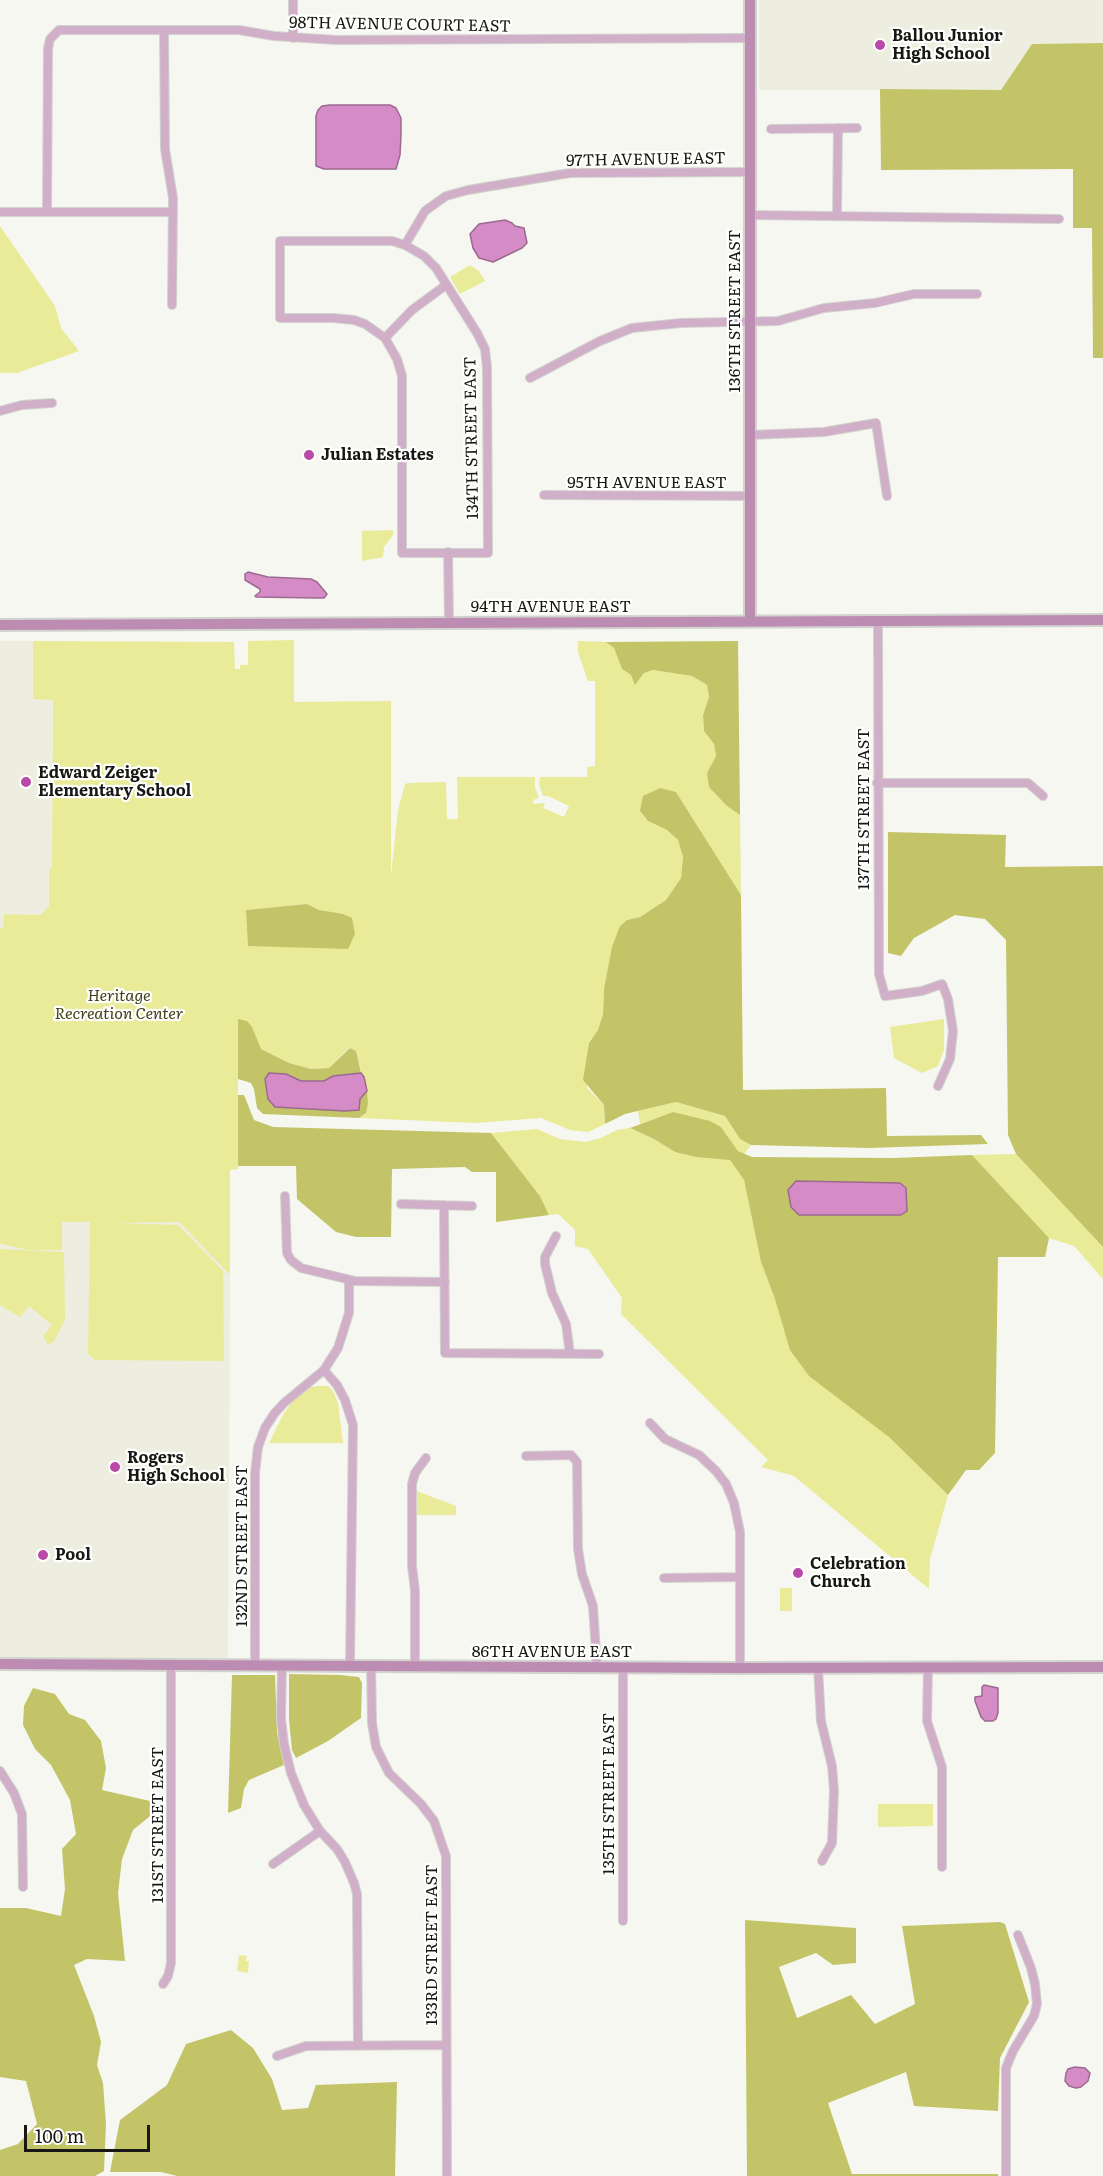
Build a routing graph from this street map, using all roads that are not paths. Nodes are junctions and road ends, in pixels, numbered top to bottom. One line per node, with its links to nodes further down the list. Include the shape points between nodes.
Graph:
1 (293, 0): 4 (street)
2 (750, 0): 5 (street, 136TH STREET EAST)
3 (164, 30): 4 (street, 98TH AVENUE COURT EAST, via 239,30); 11 (street, 98TH AVENUE COURT EAST, via 59,30 52,36 48,49); 12 (street, via 165,149)
4 (293, 38): 5 (street, 98TH AVENUE COURT EAST)
5 (750, 38): 9 (street, 136TH STREET EAST)
6 (838, 128): 7 (street); 8 (street); 14 (street)
7 (856, 128)
8 (771, 129)
9 (750, 172): 13 (street, 136TH STREET EAST); 16 (street, 97TH AVENUE EAST, via 570,173 468,189 437,201 418,221)
10 (0, 212): 11 (street)
11 (46, 212): 12 (street)
12 (173, 212): 19 (street)
13 (750, 214): 14 (street); 20 (street, 136TH STREET EAST)
14 (837, 216): 15 (street)
15 (1059, 219)
16 (405, 245): 17 (street, 134TH STREET EAST, via 431,262); 21 (street, via 392,241 280,241 280,318 354,320)
17 (446, 285): 21 (street, via 412,310); 29 (street, 134TH STREET EAST, via 481,340 486,359 488,553)
18 (977, 294): 20 (street, via 915,294 824,308 778,321)
19 (172, 304)
20 (750, 322): 22 (street, via 632,328); 25 (street, 136TH STREET EAST)
21 (385, 338): 29 (street, via 402,376 402,553)
22 (530, 378)
23 (52, 403): 24 (street)
24 (0, 411)
25 (750, 435): 27 (street, 136TH STREET EAST); 28 (street, via 824,432 876,423)
26 (544, 495): 27 (street, 95TH AVENUE EAST)
27 (750, 496): 31 (street, 136TH STREET EAST)
28 (886, 496)
29 (448, 552): 33 (street)
30 (1103, 620): 32 (street, 94TH AVENUE EAST)
31 (750, 621): 32 (street, 94TH AVENUE EAST); 33 (street, 94TH AVENUE EAST)
32 (878, 621): 35 (street, 137TH STREET EAST)
33 (449, 622): 34 (street, 94TH AVENUE EAST)
34 (0, 625)
35 (877, 783): 36 (street, via 1028,783); 37 (street, 137TH STREET EAST, via 879,974 885,996 942,984 953,1031 950,1059)
36 (1043, 796)
37 (938, 1086)
38 (285, 1196): 43 (street, via 286,1245 291,1260 301,1268)
39 (401, 1204): 40 (street)
40 (444, 1205): 41 (street); 44 (street)
41 (472, 1206)
42 (556, 1236): 45 (street, via 545,1264 566,1324)
43 (349, 1281): 44 (street); 47 (street, 132ND STREET EAST, via 347,1324)
44 (445, 1282): 45 (street, via 445,1353)
45 (570, 1354): 46 (street)
46 (599, 1354)
47 (324, 1370): 55 (street, 132ND STREET EAST, via 279,1408 258,1447); 57 (street, via 345,1400 353,1425)
48 (650, 1423): 51 (street, via 665,1439 699,1455 726,1484 739,1521)
49 (526, 1456): 60 (street, via 571,1455 577,1462 578,1549 593,1606)
50 (426, 1458): 59 (street, via 412,1484)
51 (740, 1577): 52 (street); 64 (street)
52 (663, 1578)
53 (0, 1664): 54 (street, 86TH AVENUE EAST)
54 (171, 1664): 55 (street, 86TH AVENUE EAST); 74 (street, 131ST STREET EAST, via 171,1963)
55 (255, 1664): 56 (street, 86TH AVENUE EAST)
56 (282, 1665): 57 (street, 86TH AVENUE EAST); 67 (street, via 287,1759 304,1805)
57 (350, 1665): 58 (street, 86TH AVENUE EAST)
58 (371, 1665): 59 (street, 86TH AVENUE EAST); 76 (street, 133RD STREET EAST, via 376,1747 389,1773 434,1821 446,1856)
59 (415, 1665): 60 (street, 86TH AVENUE EAST)
60 (597, 1667): 61 (street, 86TH AVENUE EAST)
61 (623, 1667): 64 (street, 86TH AVENUE EAST); 72 (street, 135TH STREET EAST)
62 (928, 1667): 63 (street, 86TH AVENUE EAST); 65 (street, 86TH AVENUE EAST); 70 (street, via 927,1721 942,1767)
63 (1103, 1667)
64 (740, 1668): 65 (street, 86TH AVENUE EAST)
65 (818, 1668): 68 (street, via 821,1721 834,1790 832,1843)
66 (0, 1771): 71 (street, via 22,1814)
67 (320, 1831): 69 (street); 75 (street, via 345,1862 357,1894)
68 (822, 1861)
69 (273, 1864)
70 (942, 1867)
71 (23, 1887)
72 (623, 1921)
73 (1018, 1935): 79 (street, via 1031,1968 1037,2004 1006,2068)
74 (163, 1984)
75 (358, 2045): 76 (street); 77 (street, via 306,2046)
76 (446, 2045): 78 (street, 133RD STREET EAST)
77 (277, 2056)
78 (447, 2176)
79 (1006, 2176)

